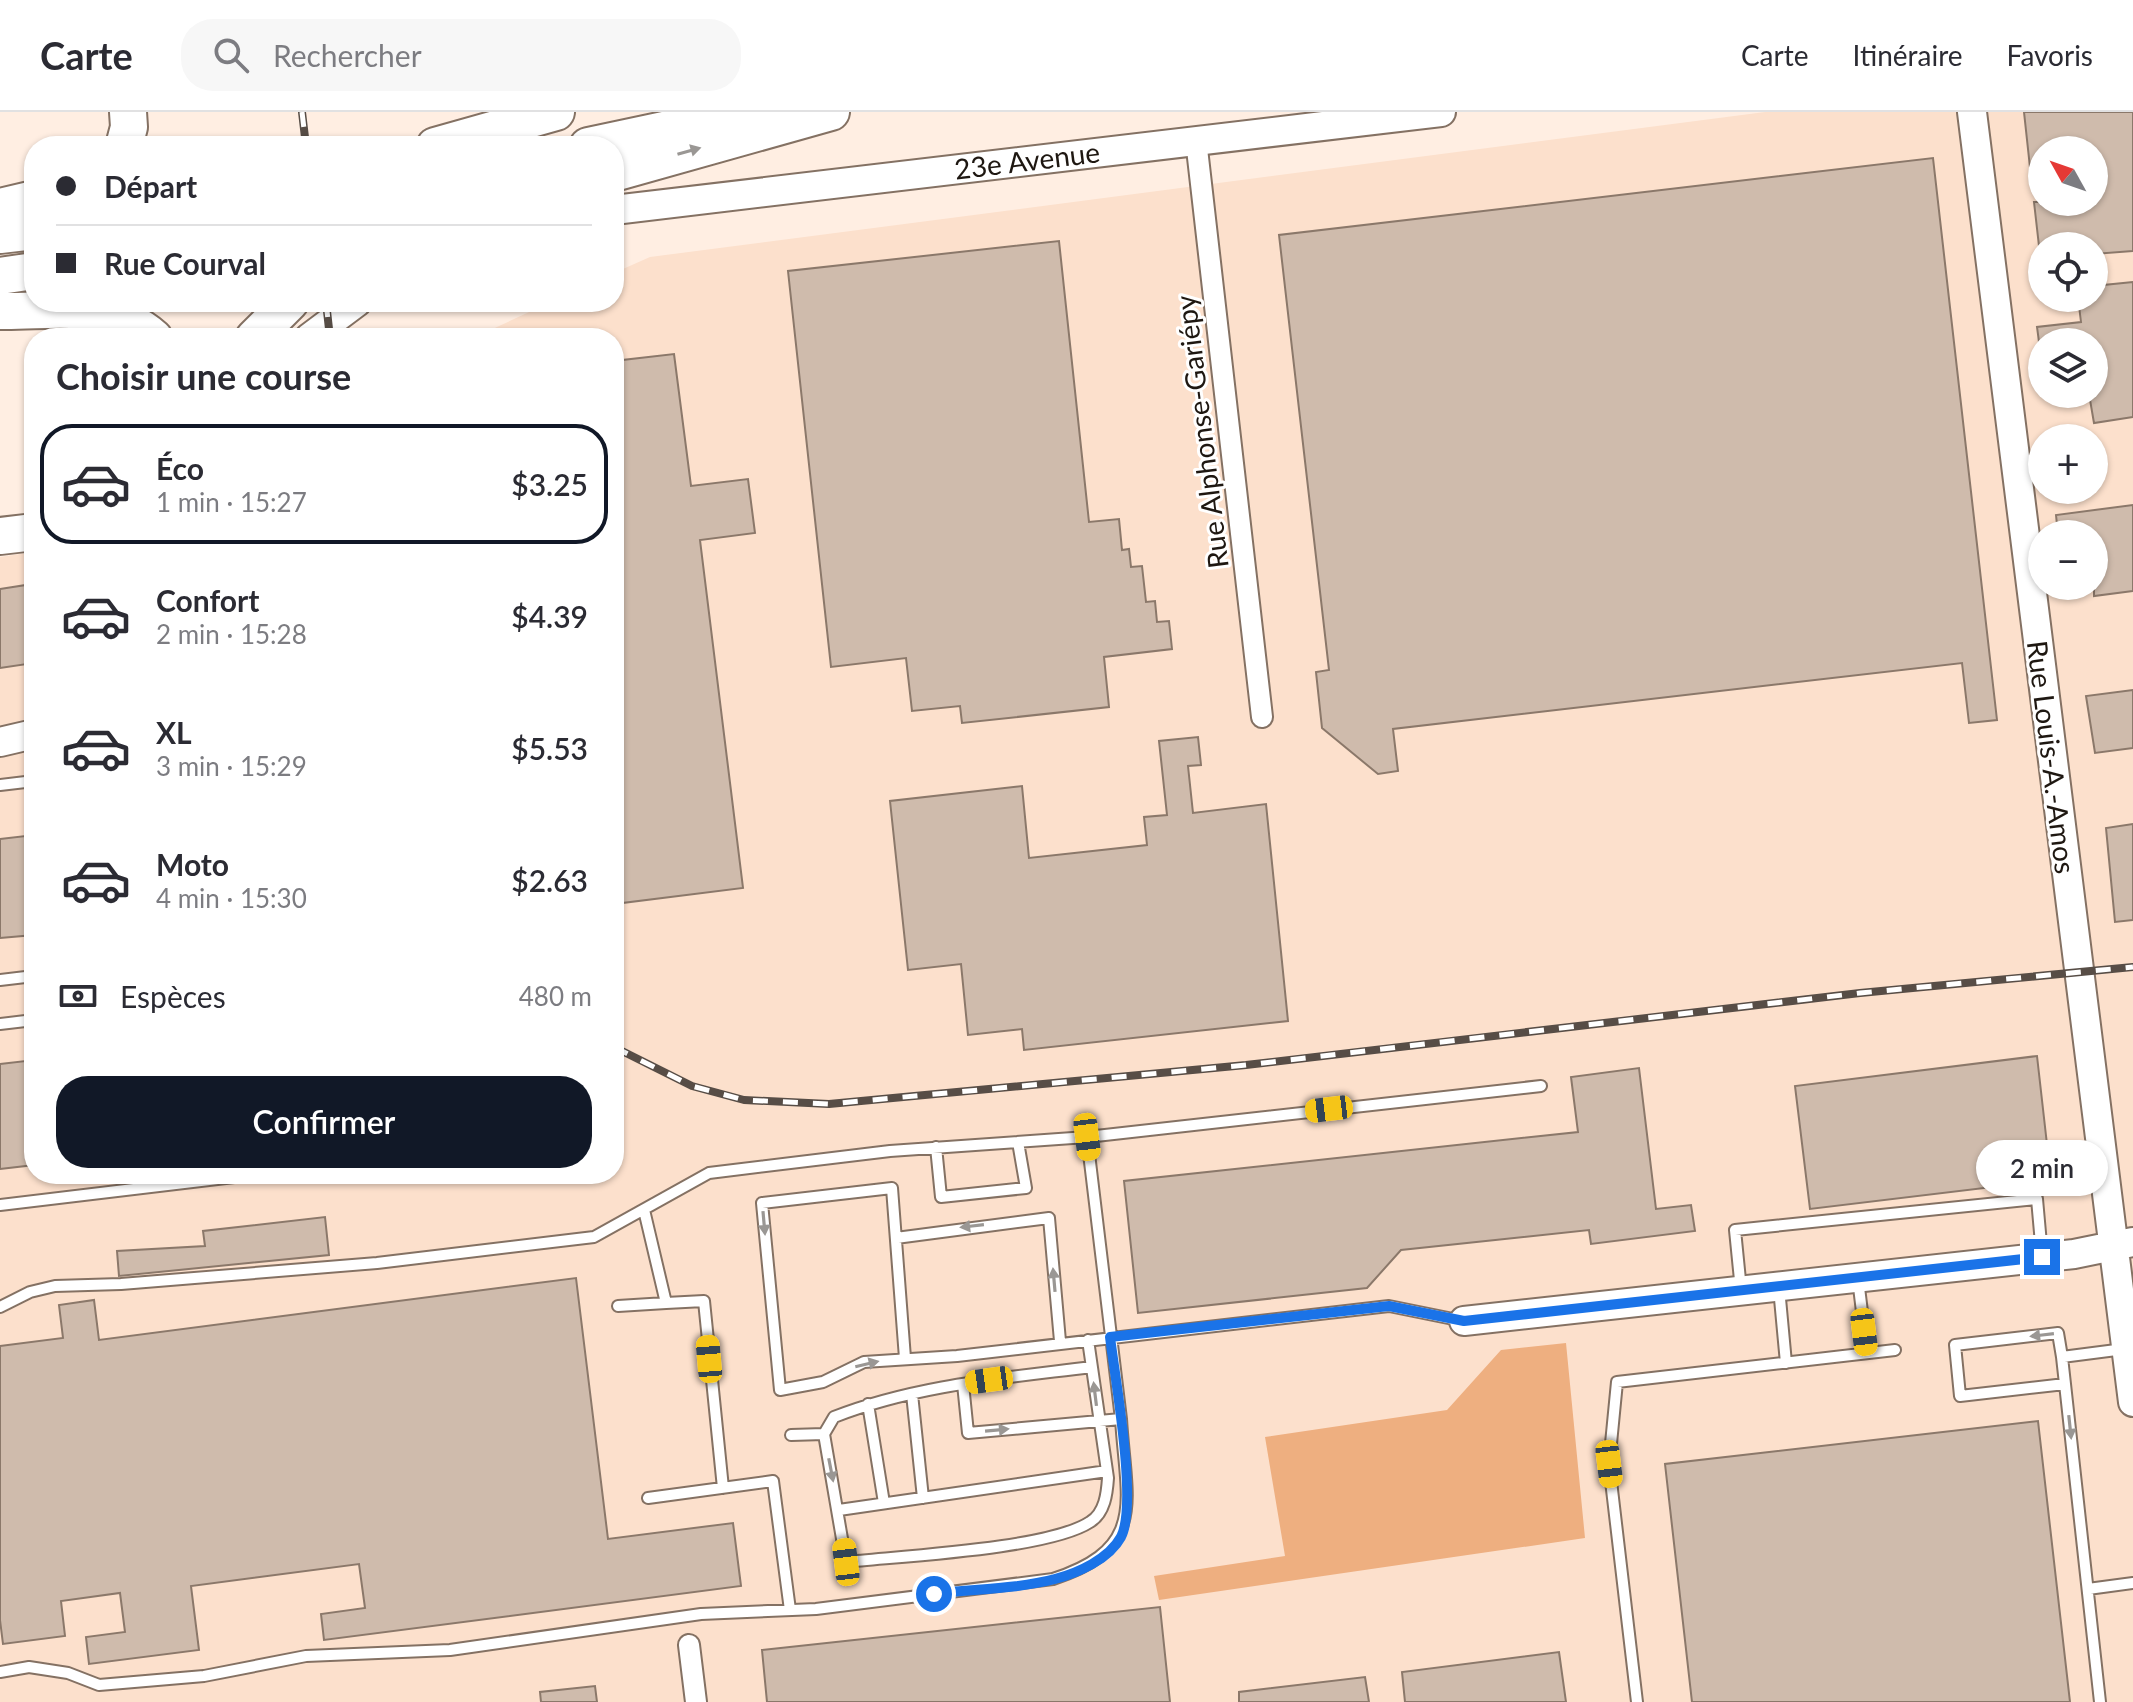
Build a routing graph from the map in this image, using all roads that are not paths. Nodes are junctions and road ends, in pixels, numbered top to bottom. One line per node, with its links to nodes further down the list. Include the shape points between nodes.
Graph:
1 (128, 112): 7 (highway)
2 (556, 112): 8 (highway)
3 (749, 112): 9 (highway)
4 (831, 112): 11 (highway, one-way to 4)
5 (1441, 112): 10 (street, 23e Avenue)
6 (1972, 112): 48 (street, Rue Louis-A.-Amos)
7 (127, 136)
8 (471, 136)
9 (624, 138)
10 (1196, 140): 14 (street, 23e Avenue); 31 (street, Rue Alphonse-Gariépy)
11 (624, 170)
12 (24, 201): 13 (highway)
13 (0, 207)
14 (624, 209)
15 (24, 232): 16 (highway)
16 (0, 235)
17 (24, 272): 18 (highway)
18 (0, 276)
19 (24, 310): 20 (highway)
20 (0, 311)
21 (100, 312): 24 (highway)
22 (280, 312): 25 (highway)
23 (344, 312): 26 (street)
24 (140, 328)
25 (264, 328)
26 (322, 328)
27 (24, 512): 28 (highway)
28 (0, 515)
29 (24, 533): 30 (highway)
30 (0, 536)
31 (1262, 717)
32 (24, 736): 33 (street)
33 (0, 742)
34 (24, 782): 35 (lane)
35 (0, 785)
36 (24, 977): 37 (lane)
37 (0, 980)
38 (24, 1021): 39 (lane)
39 (0, 1024)
40 (1541, 1086): 41 (lane)
41 (1087, 1137): 42 (lane); 57 (lane)
42 (1018, 1142): 43 (lane); 43 (lane, via 1026,1188 941,1197)
43 (936, 1147): 46 (lane, via 709,1173)
44 (175, 1184): 45 (lane)
45 (0, 1205)
46 (644, 1210): 53 (lane); 55 (lane, via 594,1237 377,1263 55,1286)
47 (896, 1238): 59 (lane, one-way to 47, via 1049,1218); 64 (lane); 64 (lane, one-way to 64, via 892,1188 762,1203 780,1390 823,1382 864,1362)
48 (2123, 1244): 49 (street); 60 (street, Rue Louis-A.-Amos)
49 (2042, 1257): 50 (street); 52 (lane, via 2037,1199 1735,1230)
50 (1858, 1277): 51 (street); 62 (lane)
51 (1778, 1286): 52 (street); 65 (lane)
52 (1741, 1290): 56 (street)
53 (666, 1303): 54 (lane); 77 (lane, via 704,1301)
54 (618, 1306)
55 (0, 1307)
56 (1464, 1321): 57 (lane, via 1389,1306)
57 (1110, 1337): 58 (lane); 72 (lane)
58 (1088, 1340): 59 (lane); 66 (lane)
59 (1060, 1341): 64 (lane)
60 (2126, 1349): 63 (lane); 70 (street, Rue Louis-A.-Amos)
61 (1895, 1350): 62 (lane)
62 (1867, 1353): 65 (lane)
63 (2062, 1357): 68 (lane); 68 (lane, one-way to 68, via 2058,1333 1955,1345 1960,1396)
64 (905, 1358)
65 (1786, 1363): 90 (lane, via 1617,1382 1609,1464)
66 (1091, 1367): 67 (lane); 73 (lane, one-way to 66)
67 (963, 1384): 69 (lane); 73 (lane, one-way to 73, via 968,1433)
68 (2065, 1384): 85 (lane, one-way to 85)
69 (912, 1394): 71 (lane); 79 (lane)
70 (2133, 1402)
71 (868, 1404): 74 (lane, via 834,1417); 81 (lane)
72 (1121, 1419): 73 (lane); 82 (lane)
73 (1098, 1422): 76 (lane)
74 (824, 1434): 75 (lane); 83 (lane, one-way to 83)
75 (791, 1435)
76 (1107, 1471): 79 (lane); 80 (lane)
77 (723, 1488): 78 (lane); 86 (lane, via 773,1481)
78 (648, 1498)
79 (923, 1498): 81 (lane)
80 (1106, 1499): 82 (lane); 83 (lane, via 1093,1521 1056,1538 846,1562)
81 (884, 1503): 83 (lane)
82 (1126, 1503): 86 (lane, via 1120,1538 1105,1554 1081,1570 1053,1579)
83 (839, 1510)
84 (2133, 1583): 85 (lane)
85 (2088, 1589): 91 (lane)
86 (790, 1610): 88 (lane, via 701,1614 450,1650 306,1656 204,1676 99,1685 29,1667)
87 (689, 1645): 89 (street)
88 (0, 1672)
89 (696, 1702)
90 (1637, 1702)
91 (2100, 1702)

